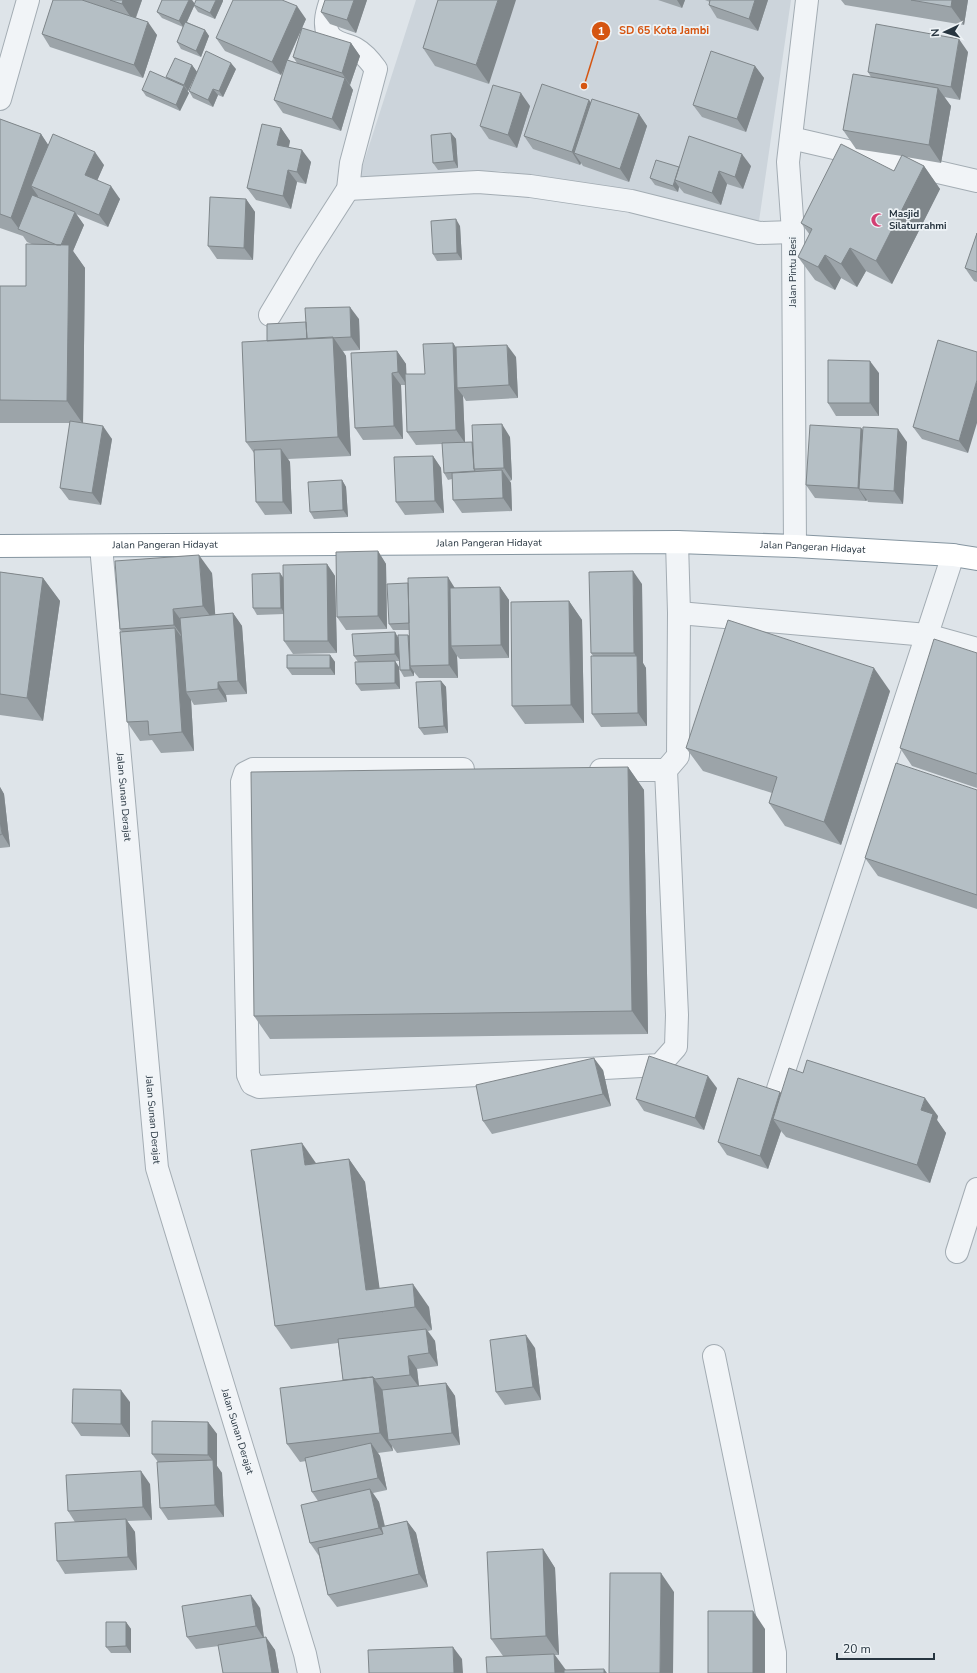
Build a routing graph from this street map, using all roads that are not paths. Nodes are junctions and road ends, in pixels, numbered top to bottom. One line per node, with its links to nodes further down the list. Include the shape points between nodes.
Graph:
1 (28, 0): 4 (street)
2 (331, 0): 7 (street, via 326,28 332,39 356,49 369,59 376,70 351,163)
3 (807, 0): 5 (street, Jalan Pintu Besi)
4 (0, 99)
5 (791, 138): 6 (street); 8 (street, Jalan Pintu Besi, via 788,162)
6 (977, 180)
7 (348, 190): 8 (street, via 478,182 530,186 631,202 759,233); 9 (street)
8 (793, 232): 13 (street, Jalan Pintu Besi)
9 (270, 315)
10 (677, 542): 12 (highway, Jalan Pangeran Hidayat); 13 (highway, Jalan Pangeran Hidayat); 16 (street)
11 (0, 546): 12 (highway, Jalan Pangeran Hidayat)
12 (101, 546): 26 (street, Jalan Sunan Derajat, via 157,1168 301,1638)
13 (795, 546): 14 (highway, Jalan Pangeran Hidayat)
14 (953, 555): 15 (highway, Jalan Pangeran Hidayat); 17 (street)
15 (977, 559)
16 (679, 613): 17 (street); 21 (street, via 678,756)
17 (927, 635): 18 (street); 22 (street)
18 (977, 649)
19 (484, 769): 21 (street, via 254,769 245,772 242,782 248,1075 252,1084 259,1088 660,1065 676,1047 677,1015)
20 (579, 770): 21 (street)
21 (666, 770)
22 (778, 1090)
23 (977, 1189): 24 (street)
24 (957, 1252)
25 (714, 1356): 27 (street, via 775,1653)
26 (309, 1673)
27 (775, 1673)

